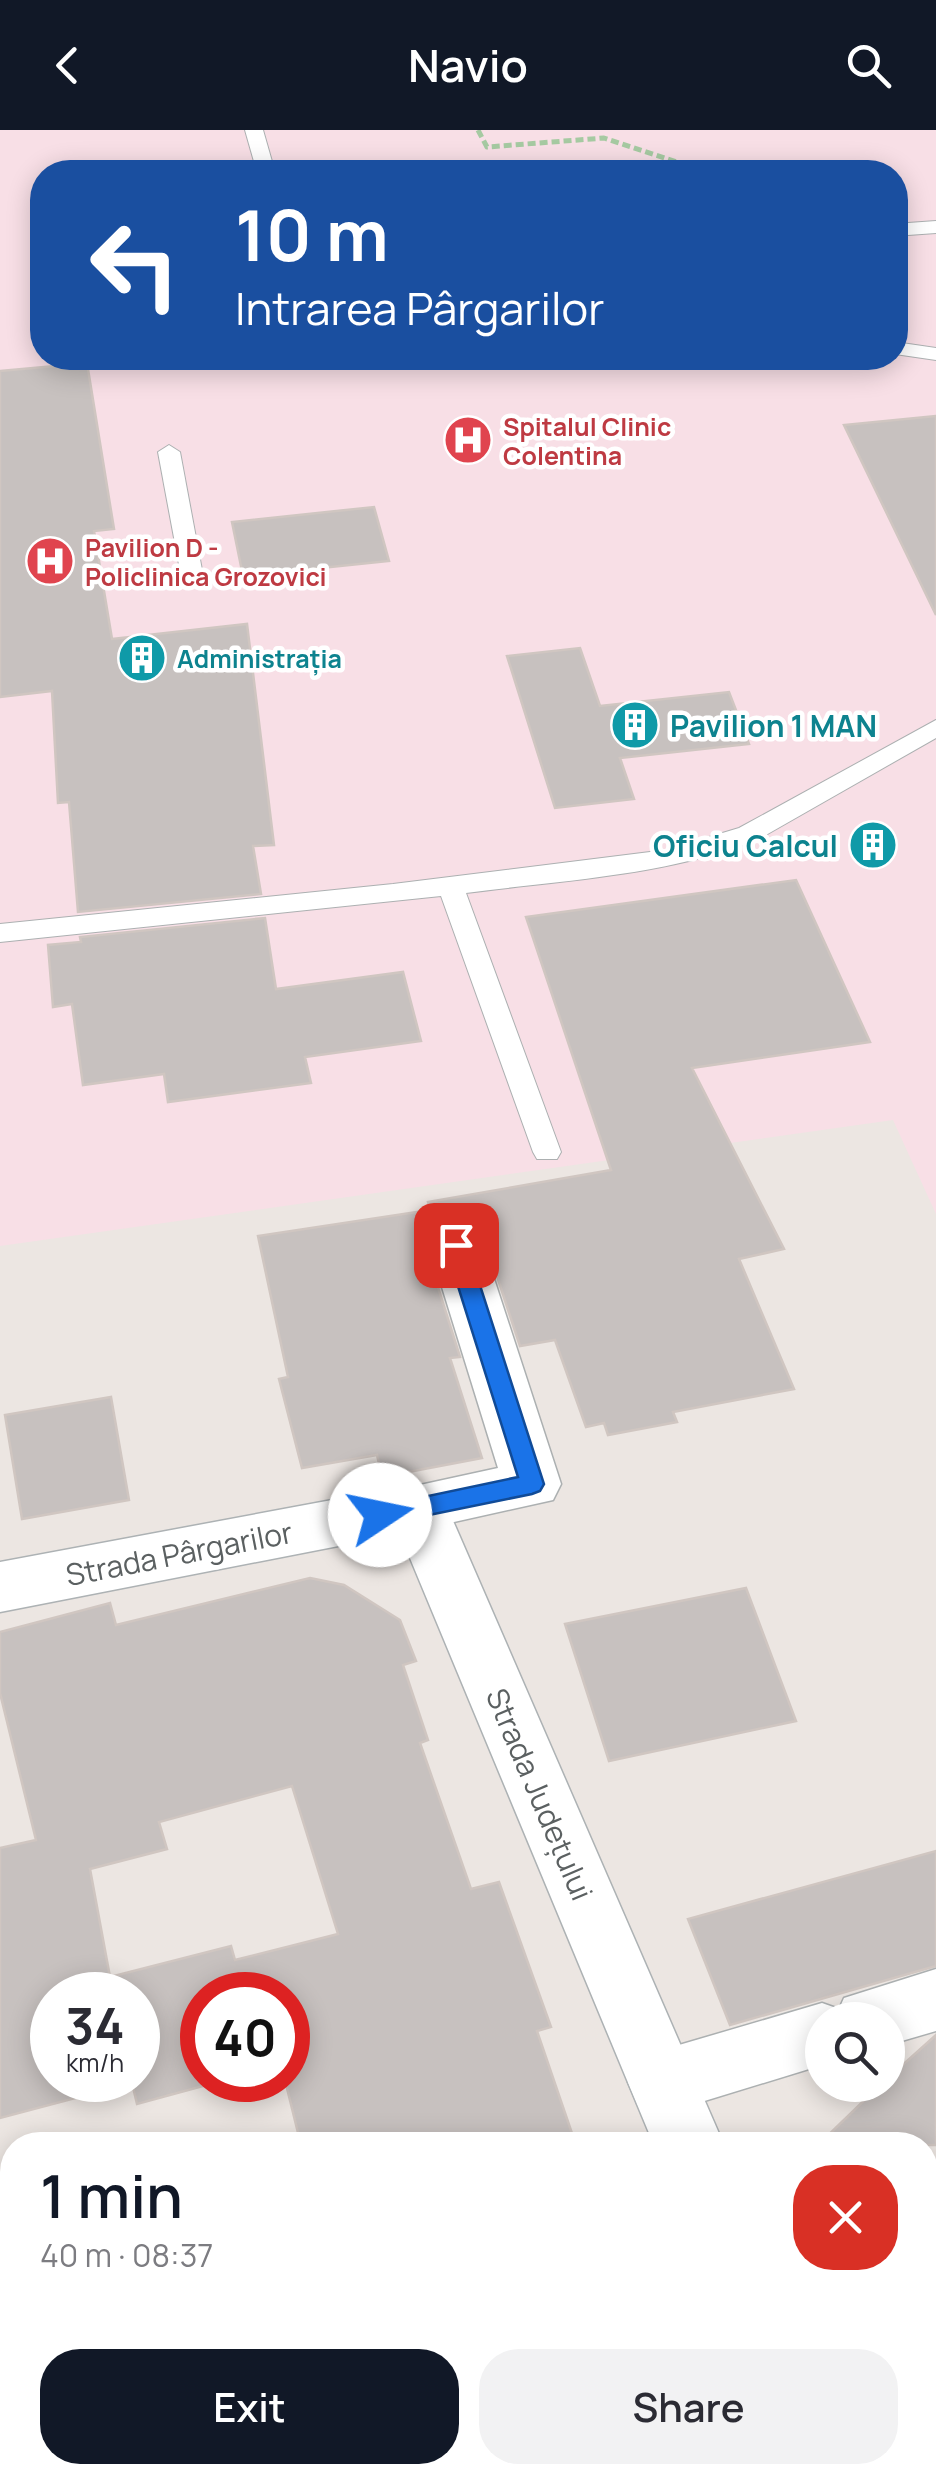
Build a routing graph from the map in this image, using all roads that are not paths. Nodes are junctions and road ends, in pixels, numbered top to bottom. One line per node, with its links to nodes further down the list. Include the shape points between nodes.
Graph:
1 (254, 130): 2 (lane)
2 (263, 160)
3 (936, 227): 4 (lane)
4 (908, 230)
5 (908, 350): 6 (lane)
6 (936, 354)
7 (169, 452): 8 (lane)
8 (191, 570)
9 (936, 728): 10 (lane, via 719,847)
10 (451, 886): 11 (lane); 12 (lane)
11 (0, 933)
12 (546, 1152)
13 (456, 1245): 14 (street, Strada Pârgarilor, via 532,1484)
14 (418, 1508): 15 (street, Strada Pârgarilor); 19 (street, Strada Județului)
15 (0, 1587)
16 (936, 2000): 17 (street)
17 (905, 2009)
18 (805, 2039): 19 (street)
19 (662, 2082): 20 (street, Strada Județului)
20 (683, 2132)

